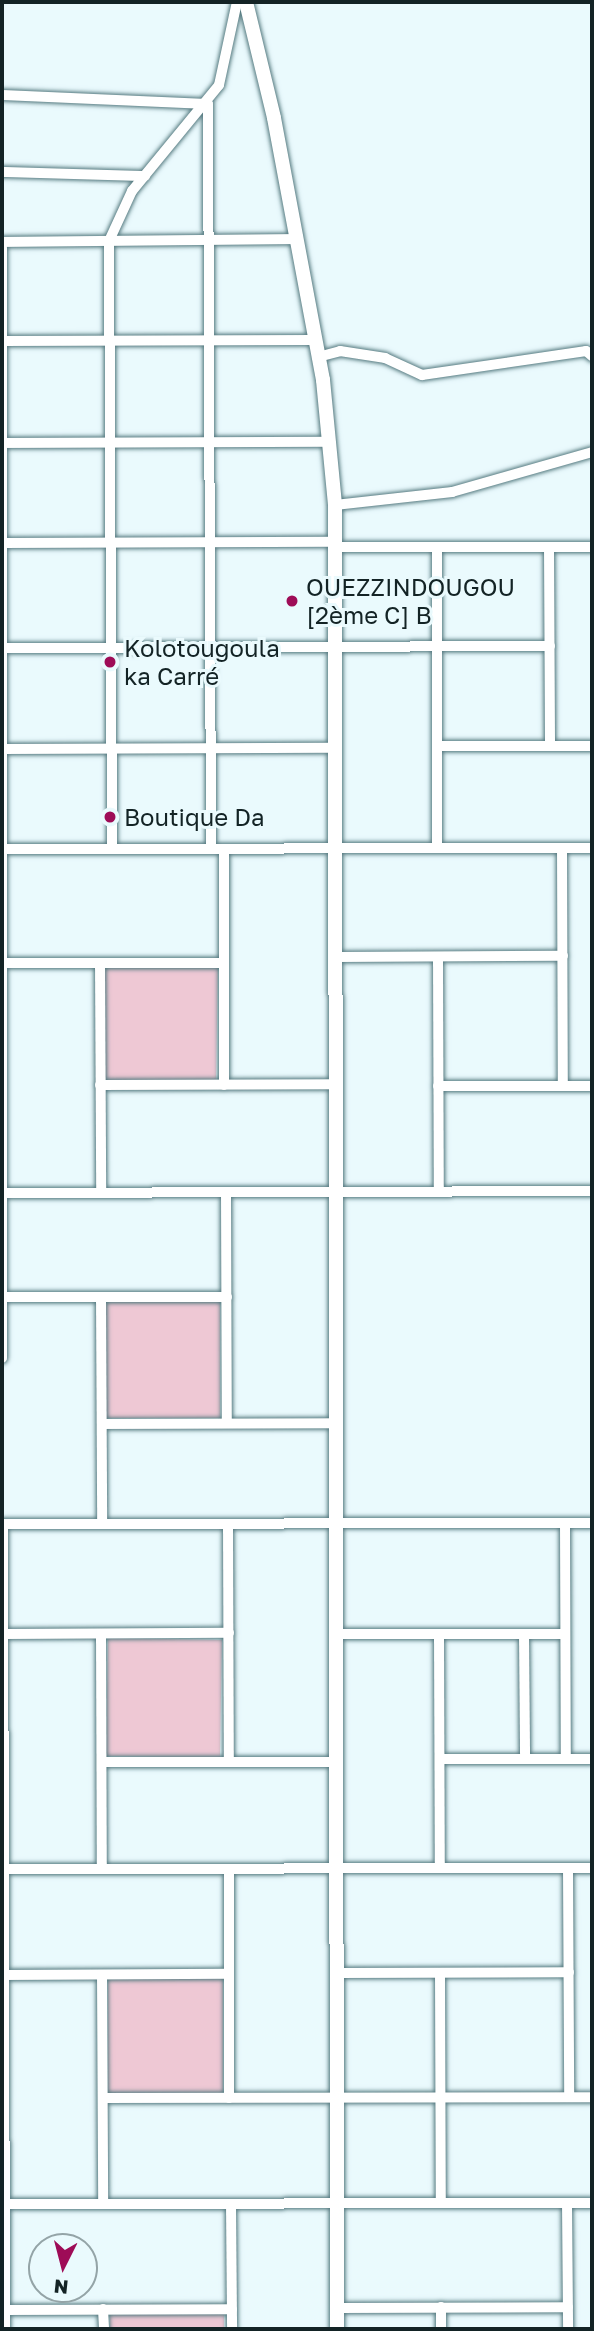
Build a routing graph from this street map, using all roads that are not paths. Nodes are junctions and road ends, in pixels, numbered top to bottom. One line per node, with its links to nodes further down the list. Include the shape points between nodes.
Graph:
1 (237, 2): 4 (street, via 227,66)
2 (246, 2): 7 (street)
3 (2, 95): 4 (street)
4 (208, 103): 6 (street); 8 (street)
5 (2, 172): 6 (street)
6 (145, 176): 9 (street, via 120,210)
7 (295, 239): 8 (street); 12 (street)
8 (209, 240): 9 (street); 15 (street)
9 (109, 241): 10 (street); 14 (street)
10 (2, 242)
11 (2, 247): 13 (street)
12 (315, 340): 15 (street); 17 (street)
13 (2, 341): 14 (street); 19 (street)
14 (110, 341): 15 (street); 20 (street)
15 (209, 341): 21 (street)
16 (592, 356): 17 (street, via 586,351 422,375 385,358 340,351)
17 (318, 357): 18 (street)
18 (328, 442): 21 (street); 23 (street)
19 (2, 443): 20 (street); 26 (street)
20 (110, 443): 21 (street); 24 (street)
21 (209, 443): 25 (street)
22 (592, 452): 23 (street, via 452,492)
23 (335, 505): 27 (street)
24 (111, 542): 25 (street); 26 (street); 32 (street)
25 (210, 542): 27 (street); 33 (street)
26 (3, 543): 36 (street)
27 (335, 545): 28 (street); 34 (street)
28 (436, 547): 29 (street); 35 (street)
29 (549, 547): 30 (street); 31 (street)
30 (592, 547)
31 (550, 646): 35 (street); 38 (street)
32 (111, 647): 33 (street); 36 (street); 40 (street)
33 (210, 647): 34 (street); 41 (street)
34 (335, 647): 35 (street); 42 (street)
35 (437, 647): 37 (street)
36 (2, 648): 43 (street)
37 (437, 746): 38 (street); 44 (street)
38 (550, 746): 39 (street)
39 (592, 746)
40 (112, 748): 41 (street); 43 (street); 48 (street)
41 (210, 748): 42 (street); 49 (street)
42 (335, 748): 51 (street)
43 (3, 749): 47 (street)
44 (438, 848): 45 (street); 51 (street)
45 (562, 848): 46 (street); 54 (street)
46 (592, 848)
47 (3, 849): 48 (street); 55 (street)
48 (112, 849): 49 (street)
49 (211, 849): 50 (street)
50 (224, 849): 51 (street); 57 (street)
51 (335, 849): 52 (street)
52 (335, 957): 53 (street); 58 (street)
53 (438, 957): 54 (street); 61 (street)
54 (563, 957): 62 (street)
55 (4, 963): 56 (street); 69 (street)
56 (100, 963): 57 (street); 59 (street)
57 (224, 963): 60 (street)
58 (336, 1084): 60 (street); 67 (street)
59 (100, 1085): 60 (street); 65 (street)
60 (224, 1085)
61 (438, 1086): 62 (street); 68 (street)
62 (563, 1086): 63 (street)
63 (592, 1086)
64 (592, 1191): 68 (street)
65 (100, 1192): 66 (street); 69 (street)
66 (226, 1192): 67 (street); 72 (street)
67 (336, 1192): 68 (street); 75 (street)
68 (439, 1192)
69 (3, 1193): 70 (street)
70 (5, 1297): 71 (street); 73 (street)
71 (101, 1297): 72 (street); 76 (street)
72 (226, 1297): 74 (street)
73 (2, 1358)
74 (227, 1423): 75 (street); 76 (street)
75 (336, 1423): 82 (street)
76 (102, 1424): 80 (street)
77 (565, 1523): 78 (street); 82 (street); 89 (street)
78 (592, 1523)
79 (3, 1524): 80 (street); 84 (street)
80 (102, 1524): 81 (street)
81 (228, 1524): 82 (street); 83 (street)
82 (336, 1524): 86 (street)
83 (229, 1633): 85 (street); 95 (street)
84 (4, 1634): 85 (street); 101 (street)
85 (101, 1634): 94 (street)
86 (336, 1634): 87 (street); 96 (street)
87 (439, 1634): 88 (street); 90 (street)
88 (524, 1634): 89 (street); 91 (street)
89 (565, 1634): 92 (street)
90 (440, 1759): 91 (street); 98 (street)
91 (525, 1759): 92 (street)
92 (566, 1759): 93 (street)
93 (592, 1759)
94 (102, 1762): 95 (street); 102 (street)
95 (229, 1762): 96 (street)
96 (337, 1762): 97 (street)
97 (337, 1868): 98 (street); 103 (street); 105 (street)
98 (440, 1868): 99 (street)
99 (568, 1868): 100 (street); 104 (street)
100 (592, 1868)
101 (3, 1869): 102 (street); 108 (street)
102 (102, 1869): 103 (street)
103 (229, 1869): 107 (street)
104 (569, 1972): 106 (street); 111 (street)
105 (337, 1973): 106 (street); 115 (street)
106 (440, 1973): 110 (street)
107 (229, 1974): 109 (street); 114 (street)
108 (3, 1975): 109 (street); 120 (street)
109 (102, 1975): 113 (street)
110 (441, 2097): 111 (street); 115 (street); 117 (street)
111 (569, 2097): 112 (street)
112 (592, 2097)
113 (103, 2098): 114 (street); 121 (street)
114 (229, 2098): 115 (street)
115 (337, 2098): 116 (street)
116 (337, 2203): 117 (street); 122 (street); 125 (street)
117 (441, 2203): 118 (street)
118 (567, 2203): 119 (street); 124 (street)
119 (592, 2203)
120 (3, 2204): 121 (street); 128 (street)
121 (103, 2204): 122 (street)
122 (232, 2204): 127 (street)
123 (441, 2307): 124 (street); 125 (street); 133 (street)
124 (568, 2307): 134 (street)
125 (337, 2308): 132 (street)
126 (103, 2309): 127 (street); 128 (street); 130 (street)
127 (232, 2309): 131 (street)
128 (3, 2310): 129 (street)
129 (5, 2329)
130 (104, 2329)
131 (232, 2329)
132 (337, 2329)
133 (441, 2329)
134 (568, 2329)

